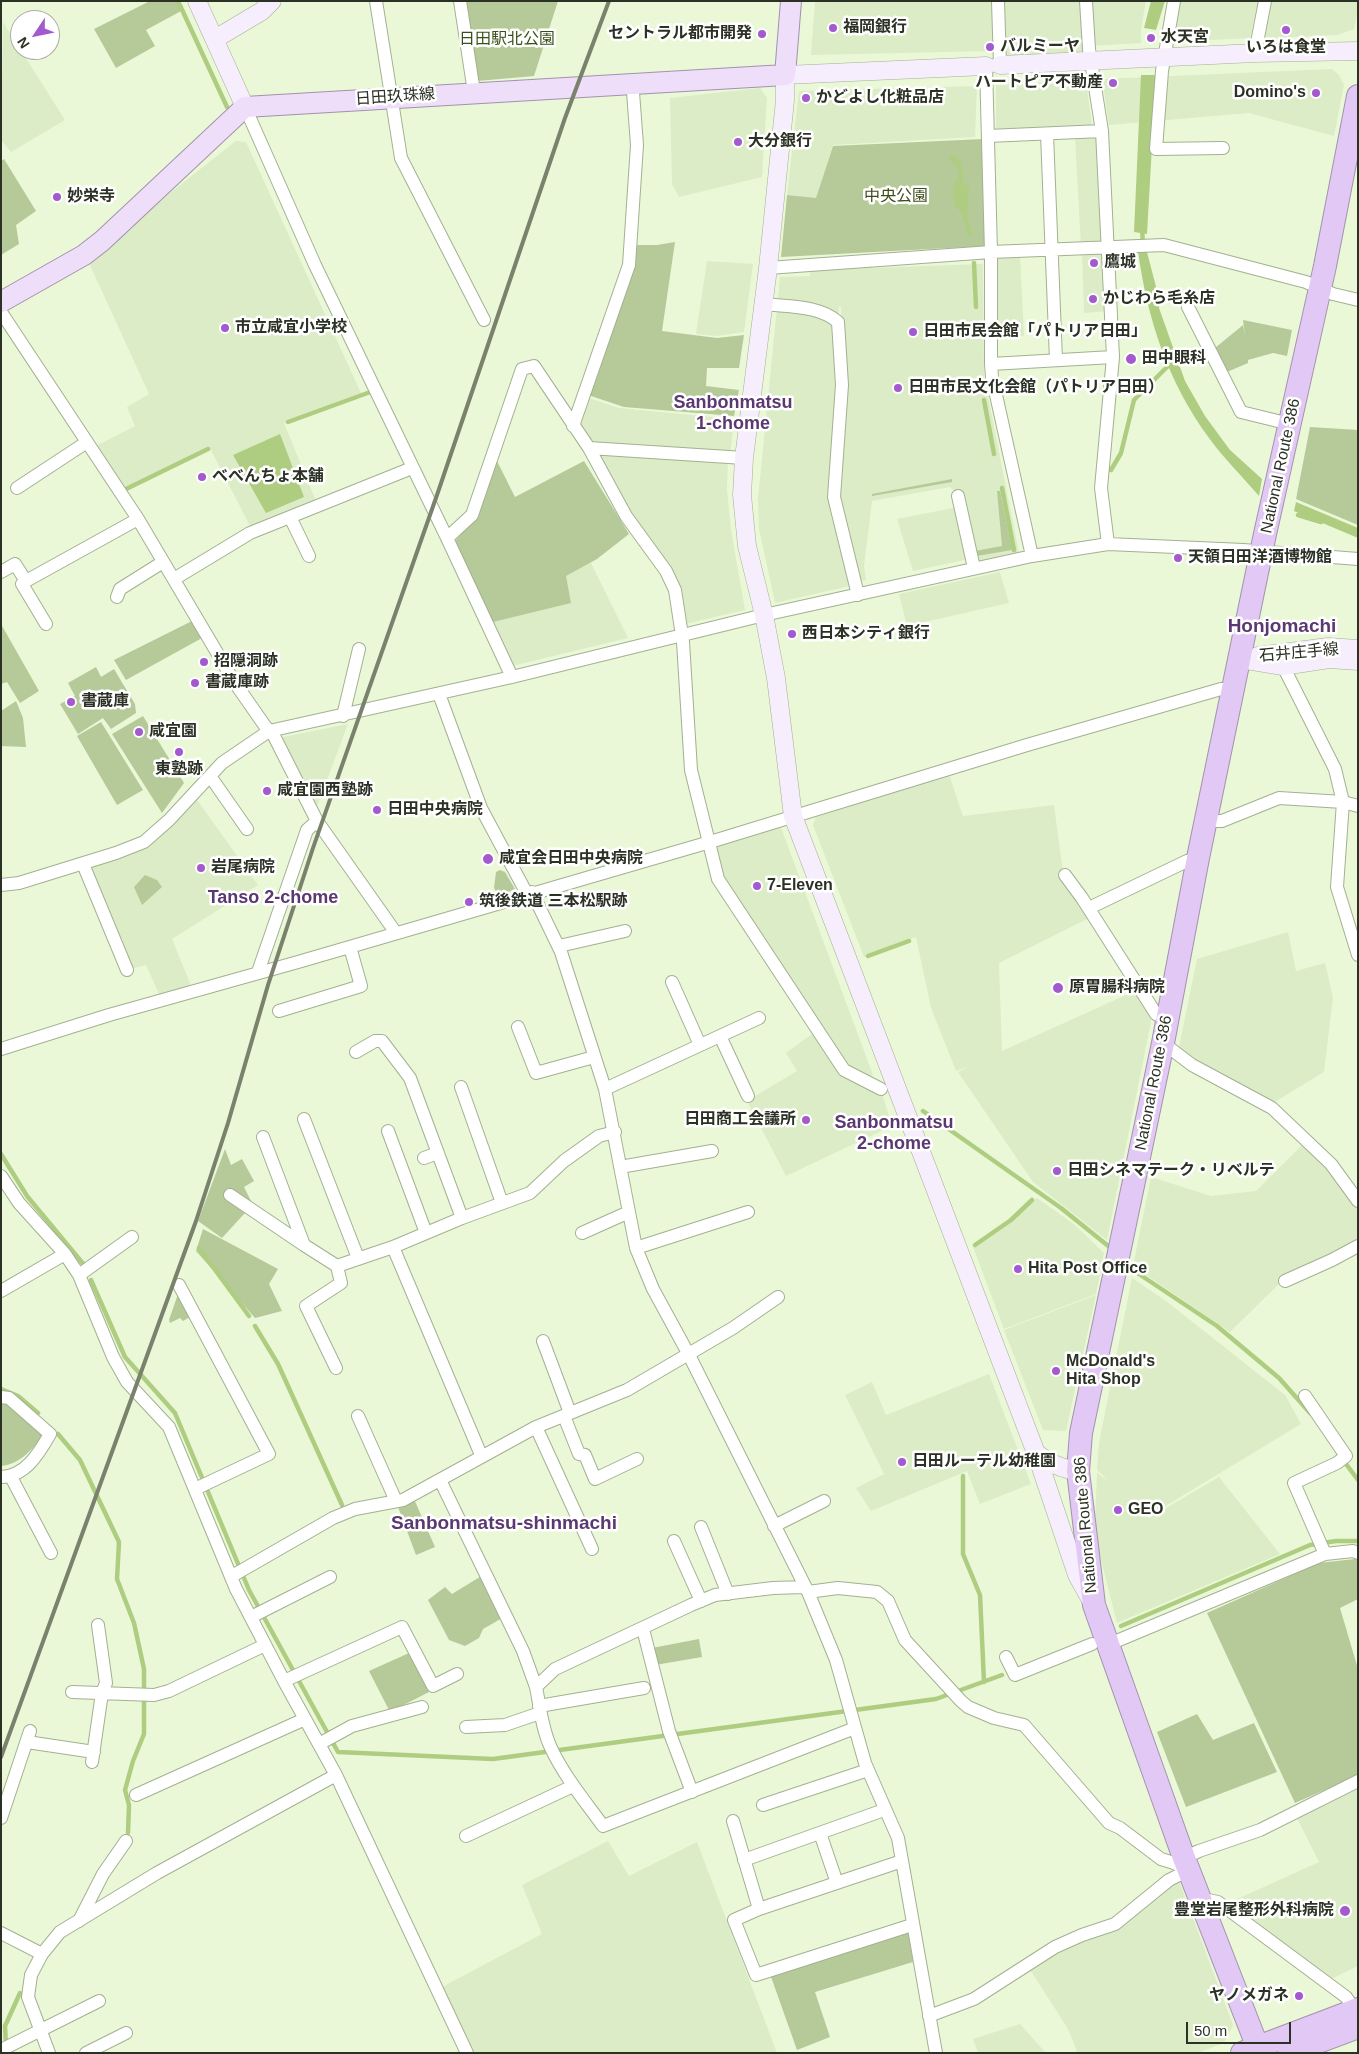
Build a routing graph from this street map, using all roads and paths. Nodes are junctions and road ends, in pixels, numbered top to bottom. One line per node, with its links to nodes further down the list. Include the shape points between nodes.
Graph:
1 (197, 1): 10 (street)
2 (272, 1): 10 (street, via 262,11)
3 (376, 1): 21 (street)
4 (460, 1): 18 (street)
5 (791, 1): 16 (main road)
6 (998, 1): 15 (street)
7 (1086, 1): 14 (street)
8 (1174, 1): 13 (street)
9 (1265, 1): 12 (street)
10 (216, 39): 22 (street)
11 (1358, 51): 12 (street)
12 (1255, 53): 13 (street)
13 (1164, 58): 14 (street); 26 (street, via 1156,150)
14 (1090, 61): 15 (street); 23 (street)
15 (993, 65): 16 (street); 25 (street)
16 (786, 75): 17 (main road, 日田玖珠線); 30 (street)
17 (729, 78): 18 (main road, 日田玖珠線); 19 (street, via 717,87)
18 (474, 92): 21 (main road, 日田玖珠線)
19 (633, 92): 21 (street); 42 (street, via 636,145 629,264)
20 (1358, 96): 31 (highway, National Route 386)
21 (391, 102): 22 (main road, 日田玖珠線); 37 (street, via 401,158)
22 (245, 107): 33 (main road, via 102,241); 46 (street, via 315,265)
23 (1102, 131): 24 (street); 27 (street)
24 (1046, 134): 25 (street); 28 (street)
25 (988, 136): 29 (street)
26 (1223, 148)
27 (1108, 247): 28 (street); 31 (street, via 1164,245); 38 (street)
28 (1050, 251): 29 (street); 39 (street)
29 (991, 252): 30 (street); 40 (street)
30 (768, 268): 34 (street)
31 (1320, 288): 32 (street); 41 (highway, National Route 386)
32 (1358, 300)
33 (1, 302)
34 (764, 304): 45 (street); 62 (street, via 816,310 838,322 842,385 834,497)
35 (1188, 307): 41 (street, via 1241,412)
36 (1, 312): 43 (street)
37 (484, 320)
38 (1113, 357): 39 (street); 52 (street, via 1101,488)
39 (1056, 360): 40 (street)
40 (991, 364): 55 (street)
41 (1290, 424): 53 (highway, National Route 386)
42 (573, 426): 44 (street); 51 (street, via 534,366 522,369 472,514)
43 (87, 442): 47 (street); 50 (street)
44 (589, 448): 45 (street); 66 (street, via 626,516 666,571 675,590)
45 (744, 458): 64 (street, via 742,495 747,546)
46 (412, 468): 49 (street); 51 (street)
47 (17, 488)
48 (958, 496): 58 (street)
49 (290, 517): 54 (street); 60 (street, via 250,534)
50 (138, 519): 57 (street); 61 (street)
51 (447, 538): 72 (street)
52 (1108, 544): 53 (street); 55 (street)
53 (1262, 552): 56 (street); 69 (highway, National Route 386)
54 (309, 556)
55 (1032, 556): 58 (street)
56 (1358, 559)
57 (163, 562): 60 (street); 63 (street, via 120,589)
58 (974, 568): 62 (street)
59 (1, 572): 61 (street, via 15,564)
60 (174, 579): 76 (street, via 235,682)
61 (26, 581): 65 (street, via 22,584)
62 (858, 595): 64 (street)
63 (117, 597)
64 (764, 615): 66 (street); 80 (street, via 776,678)
65 (46, 624)
66 (682, 636): 72 (street); 84 (street, via 691,770)
67 (1358, 648): 69 (street, 石井庄手線, via 1328,647)
68 (359, 649): 75 (street)
69 (1240, 659): 71 (street, 石井庄手線); 73 (highway, National Route 386)
70 (1358, 661): 71 (street, 石井庄手線, via 1329,659)
71 (1283, 666): 78 (street, via 1335,769)
72 (512, 677): 74 (street)
73 (1234, 688): 80 (street, via 1130,714); 82 (highway, National Route 386)
74 (439, 694): 75 (street); 89 (street, via 481,808)
75 (343, 716): 76 (street)
76 (269, 731): 77 (street, via 222,763); 81 (street)
77 (210, 776): 83 (street); 86 (street, via 144,842)
78 (1343, 802): 79 (street); 82 (street, via 1279,798 1222,821); 95 (street, via 1337,888)
79 (1358, 806)
80 (793, 816): 84 (street); 151 (street)
81 (317, 821): 92 (street); 97 (street, via 307,830)
82 (1206, 821): 85 (highway, National Route 386)
83 (247, 829)
84 (710, 842): 89 (street); 111 (street, via 718,879 844,1070)
85 (1198, 858): 90 (street); 101 (highway, National Route 386)
86 (83, 864): 88 (street, via 17,884); 96 (street)
87 (1066, 875): 90 (street)
88 (1, 885)
89 (530, 893): 92 (street); 93 (street)
90 (1089, 908): 101 (street, via 1156,1014)
91 (625, 931): 93 (street)
92 (396, 934): 94 (street)
93 (558, 946): 108 (street)
94 (350, 947): 97 (street); 99 (street, via 361,986)
95 (1358, 955)
96 (127, 970)
97 (258, 972): 106 (street)
98 (672, 982): 105 (street)
99 (279, 1011)
100 (759, 1018): 103 (street)
101 (1167, 1020): 104 (highway, National Route 386)
102 (518, 1027): 108 (street, via 536,1073)
103 (720, 1036): 105 (street); 112 (street)
104 (1163, 1043): 123 (street, via 1192,1065 1272,1108 1331,1164); 154 (highway, National Route 386, via 1081,1432)
105 (700, 1045): 110 (street)
106 (1, 1049)
107 (356, 1052): 118 (street, via 375,1041 382,1041 410,1078)
108 (594, 1057): 110 (street)
109 (461, 1087): 124 (street)
110 (605, 1089): 115 (street)
111 (881, 1089)
112 (748, 1096)
113 (304, 1119): 136 (street)
114 (388, 1131): 128 (street)
115 (615, 1132): 120 (street); 124 (street, via 599,1136 571,1156 530,1193)
116 (263, 1137): 131 (street)
117 (712, 1150): 120 (street)
118 (438, 1153): 119 (street); 127 (street)
119 (424, 1158)
120 (620, 1167): 125 (street)
121 (1, 1176): 135 (street, via 19,1203)
122 (230, 1195): 131 (street)
123 (1358, 1201)
124 (502, 1203): 127 (street)
125 (629, 1212): 129 (street); 134 (street)
126 (748, 1212): 134 (street)
127 (462, 1218): 128 (street)
128 (426, 1233): 133 (street)
129 (582, 1233)
130 (132, 1237): 138 (street)
131 (304, 1245): 137 (street)
132 (1358, 1246): 139 (street)
133 (393, 1247): 136 (street); 152 (street)
134 (636, 1248): 144 (street, via 653,1289)
135 (65, 1254): 138 (street); 141 (street)
136 (358, 1258): 137 (street)
137 (336, 1266): 145 (street, via 341,1283 306,1306)
138 (79, 1275): 157 (street, via 113,1357 133,1391 169,1427)
139 (1285, 1280)
140 (180, 1285): 157 (street, via 269,1454)
141 (1, 1291)
142 (778, 1297): 144 (street)
143 (543, 1341): 148 (street)
144 (689, 1355): 148 (street, via 627,1390); 160 (street)
145 (336, 1368)
146 (1305, 1396): 163 (street, via 1342,1459 1294,1483)
147 (1, 1397): 155 (street, via 8,1398 50,1434 35,1460)
148 (567, 1414): 150 (street); 153 (street, via 579,1454 585,1455 595,1479)
149 (358, 1416): 158 (street)
150 (536, 1426): 152 (street); 164 (street)
151 (1036, 1453): 154 (street, via 1064,1470); 172 (street, via 1077,1575)
152 (481, 1456): 156 (street)
153 (637, 1459)
154 (1078, 1471): 172 (highway, National Route 386)
155 (6, 1477): 166 (street)
156 (440, 1480): 158 (street); 181 (street, via 523,1651)
157 (195, 1489): 167 (street)
158 (396, 1501): 167 (street, via 333,1518)
159 (824, 1501): 160 (street)
160 (774, 1526): 169 (street)
161 (701, 1527): 170 (street)
162 (674, 1541): 171 (street)
163 (1321, 1546): 165 (street); 176 (street)
164 (592, 1549)
165 (1356, 1549)
166 (50, 1553)
167 (232, 1576): 173 (street)
168 (330, 1577): 173 (street)
169 (806, 1590): 170 (street, via 773,1588); 188 (street, via 836,1660); 206 (street, via 838,1588 877,1592 888,1601 905,1640 960,1700 994,1718 1024,1725 1109,1823 1161,1859)
170 (728, 1594): 171 (street)
171 (701, 1601): 175 (street)
172 (1094, 1605): 176 (highway, National Route 386)
173 (251, 1617): 177 (street)
174 (98, 1626): 184 (street, via 106,1683)
175 (642, 1629): 181 (street, via 555,1669); 195 (street, via 671,1734)
176 (1099, 1644): 178 (street, via 1015,1675); 206 (highway, National Route 386)
177 (265, 1645): 180 (street); 184 (street, via 169,1691 154,1695)
178 (1006, 1657)
179 (457, 1674): 180 (street, via 433,1686 402,1627)
180 (284, 1682): 187 (street)
181 (536, 1687): 186 (street)
182 (644, 1688): 186 (street)
183 (72, 1692): 184 (street)
184 (102, 1693): 199 (street, via 93,1757 28,1736)
185 (422, 1707): 190 (street, via 352,1726)
186 (540, 1709): 189 (street, via 506,1725); 194 (street, via 553,1752)
187 (305, 1719): 190 (street); 196 (street)
188 (854, 1724): 191 (street); 195 (street)
189 (466, 1727)
190 (320, 1743): 192 (street)
191 (868, 1770): 197 (street); 198 (street)
192 (336, 1775): 210 (street, via 157,1873); 223 (street)
193 (1358, 1781): 206 (street, via 1260,1830)
194 (573, 1786): 195 (street, via 603,1826); 202 (street)
195 (692, 1792)
196 (136, 1794)
197 (764, 1805)
198 (884, 1810): 201 (street); 205 (street, via 898,1838)
199 (1, 1818)
200 (733, 1821): 204 (street)
201 (820, 1833): 204 (street); 207 (street)
202 (466, 1836)
203 (126, 1841): 210 (street, via 103,1874)
204 (744, 1860): 209 (street)
205 (902, 1861): 207 (street); 211 (street)
206 (1182, 1864): 208 (highway, National Route 386); 216 (street, via 1179,1876 1169,1880 1114,1924 1055,1948 981,1995)
207 (837, 1883): 209 (street)
208 (1201, 1902): 215 (street, via 1218,1902 1346,1997); 220 (highway, National Route 386)
209 (759, 1909): 211 (street, via 734,1920 756,1975)
210 (78, 1921): 213 (street, via 60,1932)
211 (912, 1925): 216 (street)
212 (1, 1933): 213 (street)
213 (42, 1954): 217 (street, via 31,1975 28,1997)
214 (99, 2001): 217 (street)
215 (1357, 2015): 220 (highway); 225 (highway)
216 (929, 2016): 224 (street)
217 (41, 2031): 219 (street); 221 (street)
218 (126, 2033): 222 (street)
219 (7, 2047)
220 (1253, 2051)
221 (49, 2053)
222 (86, 2053)
223 (467, 2053)
224 (936, 2053)
225 (1289, 2053)

